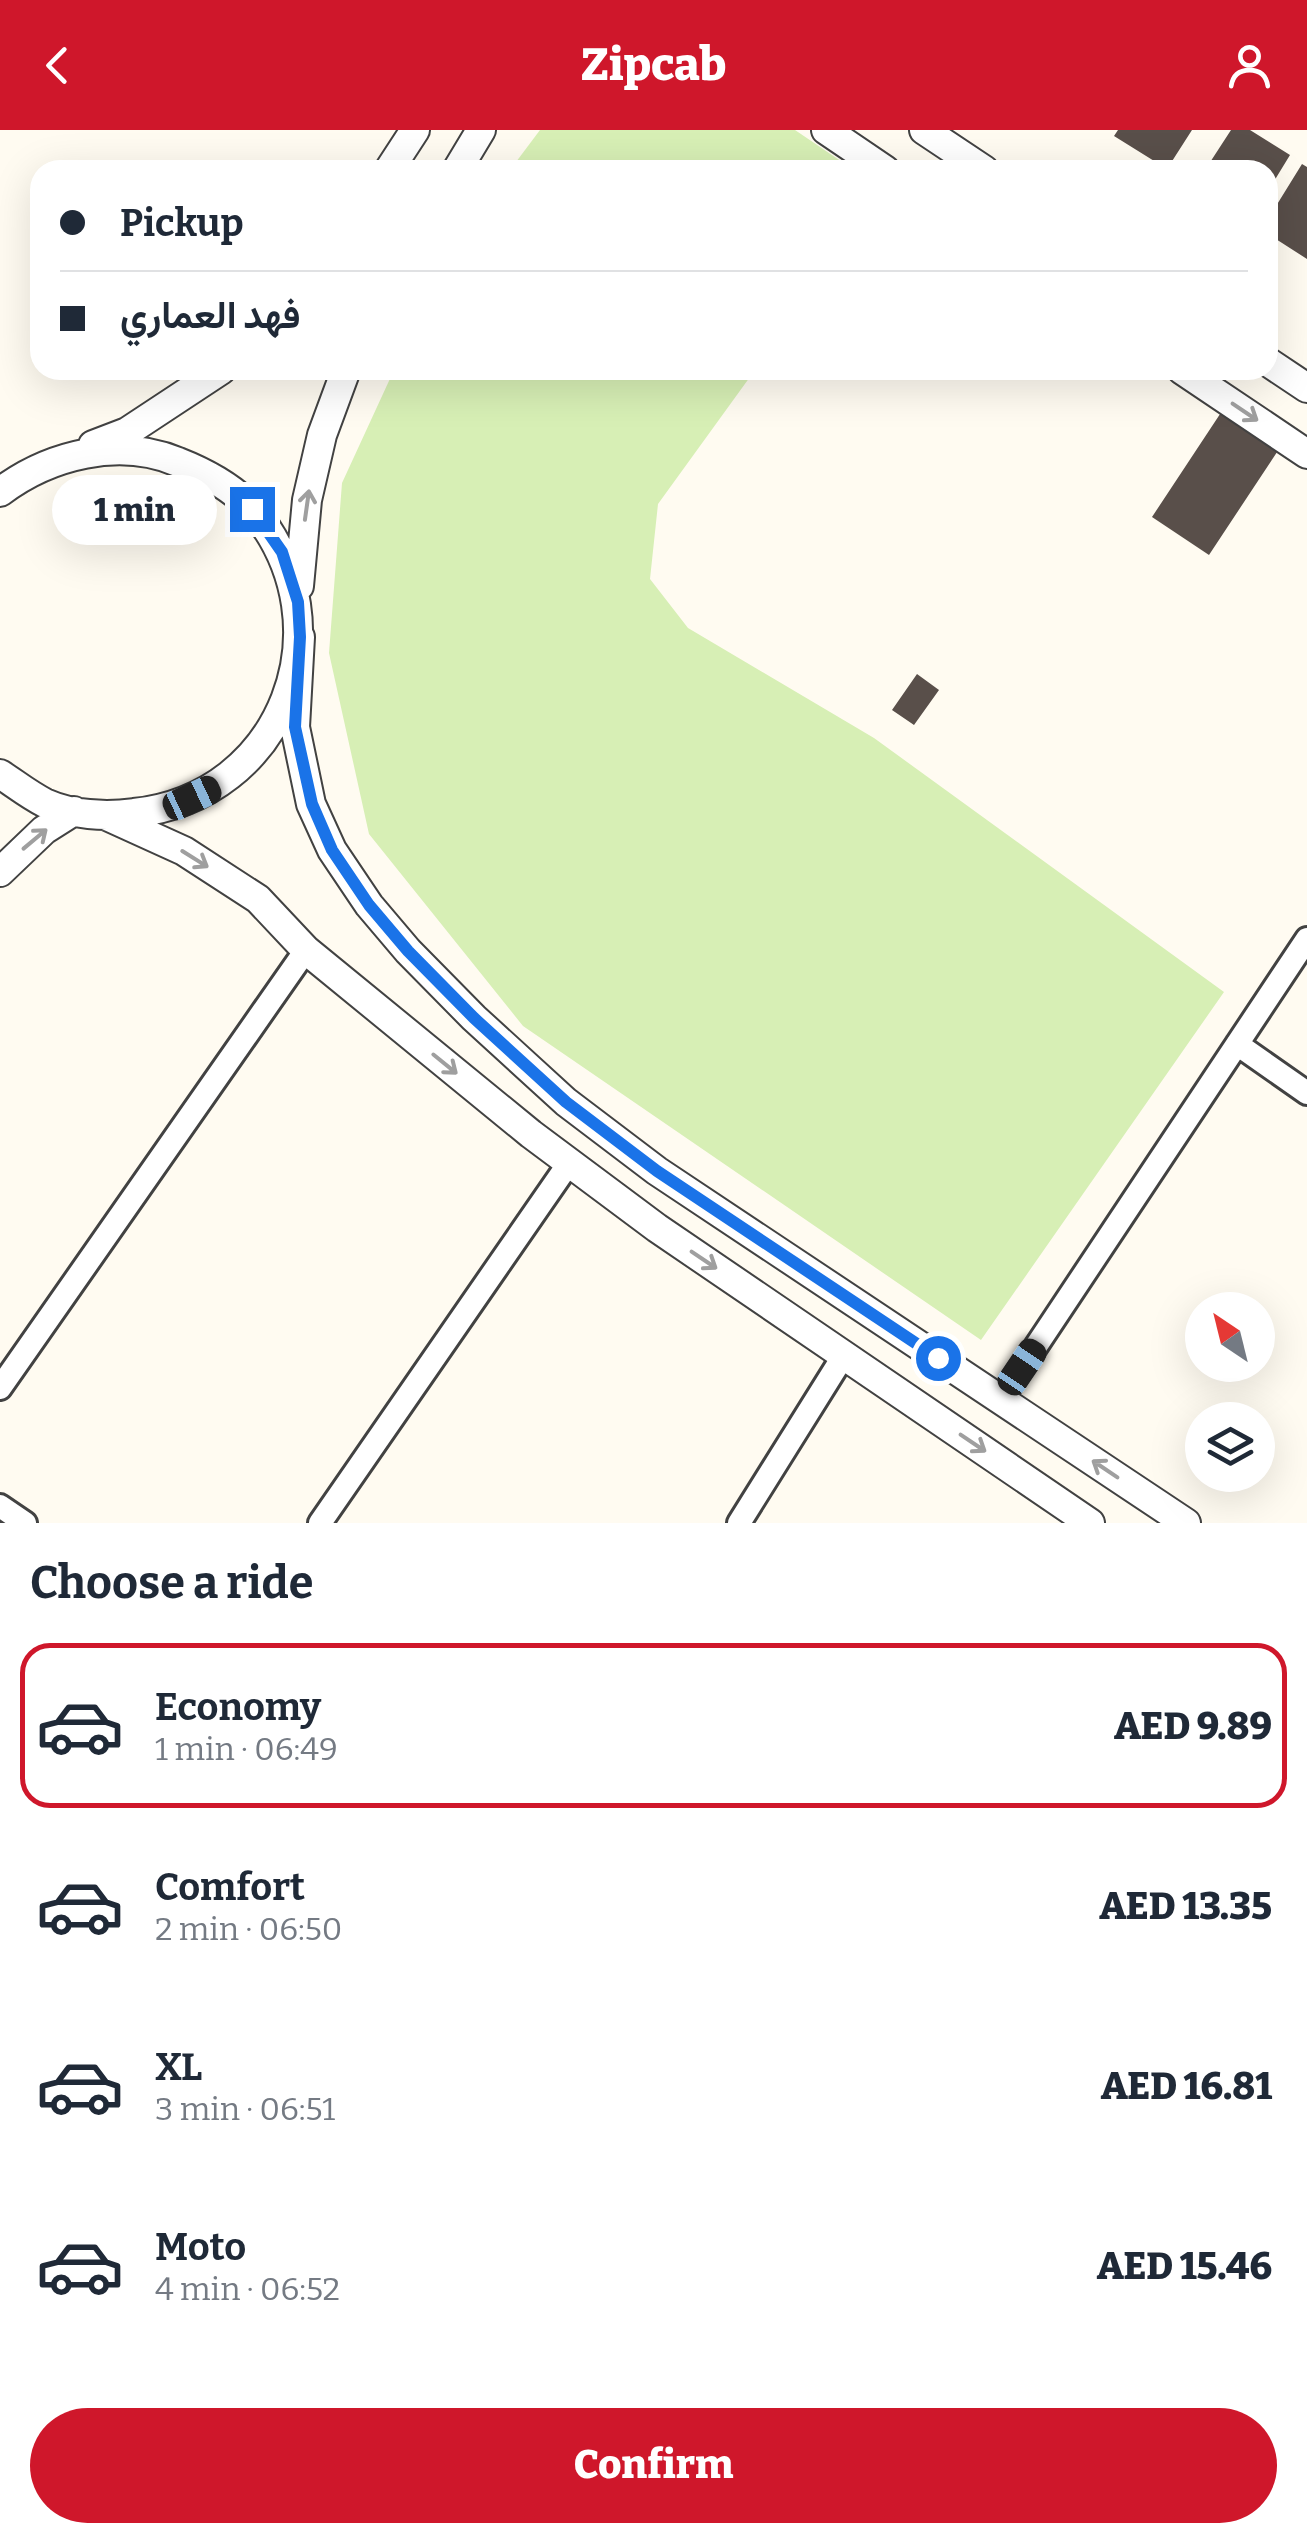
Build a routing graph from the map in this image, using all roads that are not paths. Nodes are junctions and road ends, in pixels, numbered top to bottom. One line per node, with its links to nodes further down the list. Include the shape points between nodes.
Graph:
1 (414, 130): 5 (street)
2 (480, 130): 6 (street)
3 (826, 130): 7 (street)
4 (924, 130): 8 (street)
5 (395, 160)
6 (462, 160)
7 (870, 160)
8 (969, 160)
9 (1278, 369): 13 (street)
10 (206, 380): 15 (street, via 127,432)
11 (342, 380): 17 (street, one-way to 11, via 306,500)
12 (1197, 380): 14 (street, one-way to 14)
13 (1307, 388)
14 (1307, 454)
15 (58, 460): 16 (street); 17 (street, via 110,450 162,455 211,476 252,509 282,552)
16 (1, 491)
17 (298, 602): 18 (street)
18 (300, 637): 21 (street, via 290,694 247,759 218,785 165,810); 30 (street, via 295,727 312,804 332,850 408,951 566,1102 657,1171)
19 (0, 774): 20 (street, via 46,803)
20 (74, 811): 21 (street); 22 (street, one-way to 20)
21 (107, 816): 24 (street, one-way to 24, via 184,851 258,899)
22 (0, 872)
23 (1307, 938): 25 (street)
24 (306, 950): 27 (street, one-way to 27); 29 (street)
25 (1237, 1044): 26 (street); 30 (street)
26 (1307, 1093)
27 (569, 1162): 28 (street, one-way to 28); 34 (street)
28 (844, 1355): 32 (street, one-way to 32); 35 (street)
29 (0, 1388)
30 (1000, 1400): 36 (street, one-way to 30)
31 (0, 1506): 33 (street)
32 (1081, 1521)
33 (25, 1523)
34 (320, 1523)
35 (739, 1523)
36 (1186, 1523)

